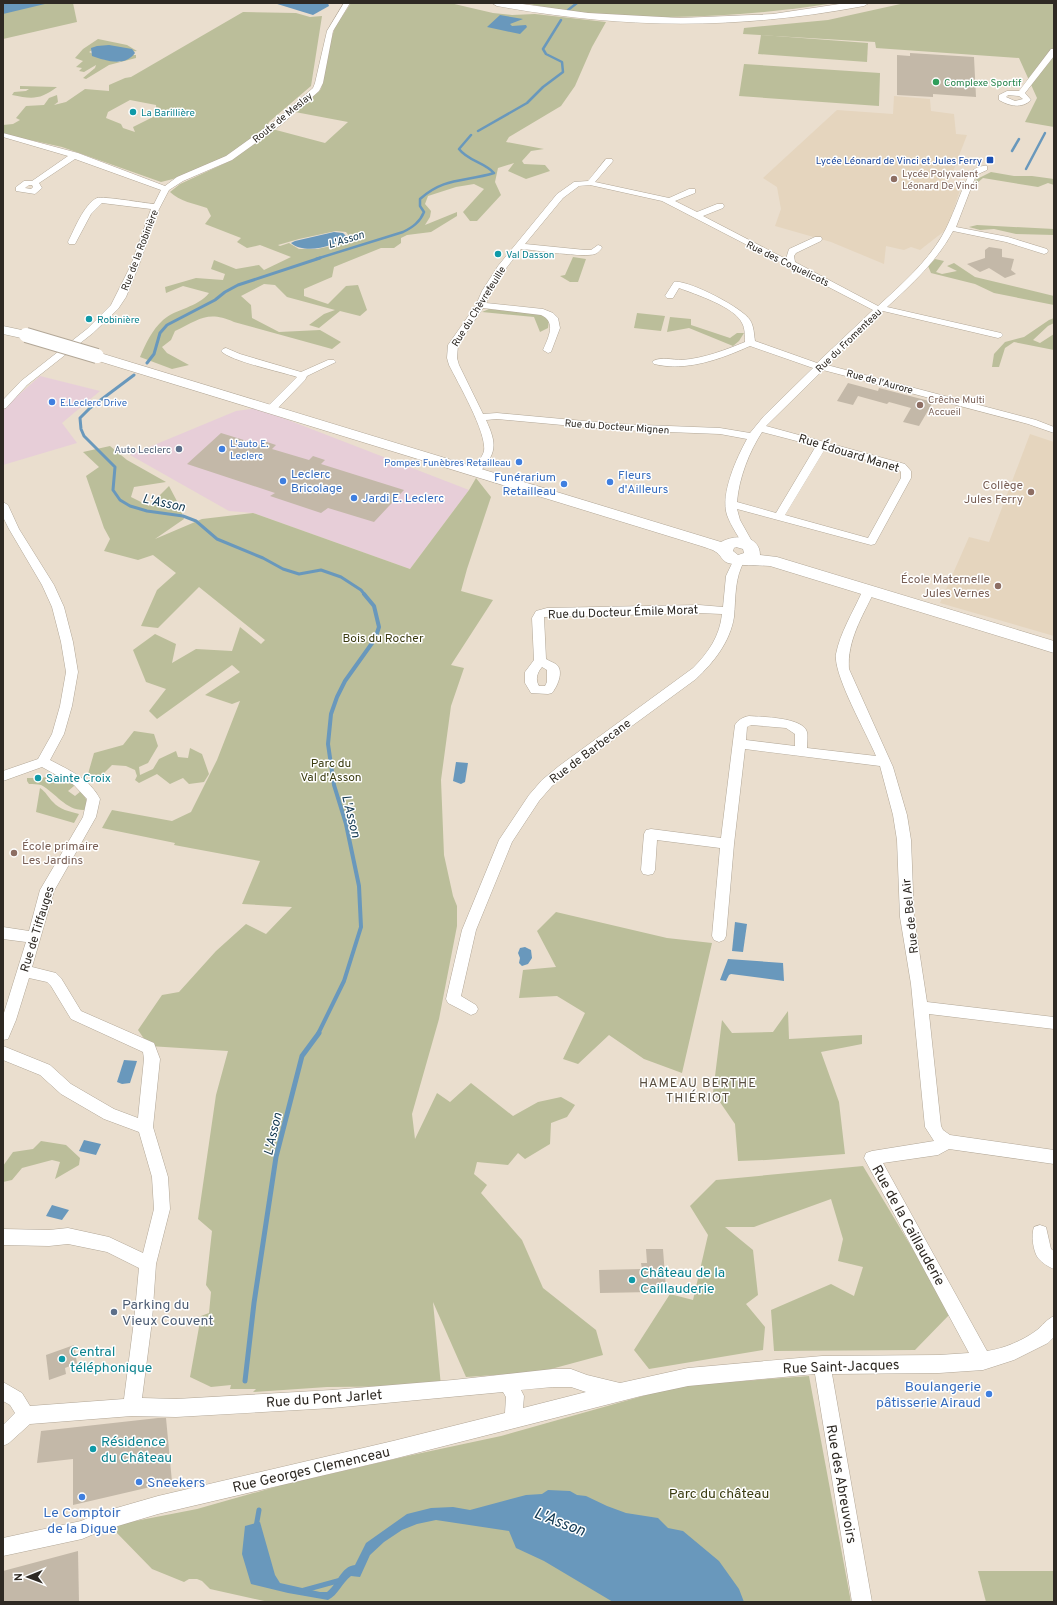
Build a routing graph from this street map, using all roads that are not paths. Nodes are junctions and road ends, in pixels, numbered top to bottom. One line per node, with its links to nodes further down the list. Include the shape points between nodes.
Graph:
1 (347, 3): 12 (street, Route de Meslay, via 330,31 318,86 308,97 279,122 229,158 180,179)
2 (497, 3): 3 (main road, via 592,17 673,20 736,19 808,13)
3 (864, 3)
4 (1054, 50): 5 (street)
5 (1021, 94)
6 (3, 135): 7 (street)
7 (74, 155): 10 (street); 12 (street)
8 (609, 161): 11 (street)
9 (981, 170): 18 (street, Rue du Fromenteau, via 973,174)
10 (34, 183)
11 (590, 183): 14 (street, Rue des Coquelicots); 21 (street, Rue du Chèvrefeuille, via 577,184 560,196)
12 (166, 189): 16 (street, Rue de la Robinière)
13 (692, 191): 14 (street)
14 (669, 201): 17 (street, Rue des Coquelicots)
15 (720, 206): 17 (street)
16 (156, 207): 20 (street, via 100,200 85,218); 37 (street, Rue de la Robinière, via 135,265 115,307 90,331 24,383)
17 (697, 215): 24 (street, Rue des Coquelicots)
18 (950, 228): 23 (street, via 1008,240); 27 (street, Rue du Fromenteau, via 933,255)
19 (818, 239): 24 (street, via 792,251)
20 (72, 242)
21 (520, 246): 22 (street, via 585,253); 26 (street, Rue du Chèvrefeuille, via 492,280)
22 (598, 248)
23 (1044, 251)
24 (791, 263): 27 (street, Rue des Coquelicots)
25 (670, 296): 30 (street, via 677,284 714,298 745,319)
26 (481, 305): 31 (street, via 551,314 556,327); 39 (street, Rue du Chèvrefeuille, via 452,349 454,365)
27 (880, 309): 29 (street, Rue des Coquelicots); 35 (street, Rue du Fromenteau)
28 (3, 330): 38 (main road, bridge, via 202,387)
29 (998, 335)
30 (750, 343): 34 (street, via 714,358 683,363); 35 (street, Rue de l'Aurore)
31 (548, 350)
32 (226, 351): 36 (street)
33 (331, 362): 36 (street)
34 (658, 362)
35 (820, 367): 40 (street, Rue du Fromenteau); 41 (street, Rue de l'Aurore, via 1032,422)
36 (302, 375): 38 (street, via 302,378)
37 (3, 406)
38 (270, 410): 44 (main road)
39 (479, 416): 42 (street, Rue du Docteur Mignen, via 617,427 720,431); 44 (street, via 490,444 488,455)
40 (760, 428): 42 (street, Rue du Fromenteau); 43 (street, Rue Édouard Manet)
41 (1054, 430)
42 (754, 437): 45 (street, Rue du Fromenteau, via 745,455)
43 (822, 445): 47 (street); 47 (street, Rue Édouard Manet, via 901,466 906,471 906,478 870,542)
44 (475, 471): 49 (main road)
45 (731, 504): 47 (street, Rue Édouard Manet); 48 (street, Rue du Fromenteau)
46 (3, 505): 56 (street, via 14,529 48,585 58,607 68,642 72,672 66,706 58,734)
47 (779, 517)
48 (734, 521): 49 (street, Rue du Fromenteau); 49 (street, Rue du Fromenteau, via 743,532)
49 (738, 550): 50 (main road); 51 (street, Rue de Barbecane, via 731,576)
50 (868, 592): 52 (main road); 57 (street, Rue de Bel Air, via 848,635 842,655 843,669)
51 (728, 611): 53 (street, Rue du Docteur Émile Morat, via 699,609 547,612 540,614 538,618); 66 (street, Rue de Barbecane, via 727,625 722,638 704,666 547,783 515,824 469,930 453,999)
52 (1054, 648)
53 (540, 661)
54 (739, 744): 55 (street); 55 (street, via 741,725 749,720 790,724 801,732); 59 (street)
55 (801, 752): 57 (street)
56 (43, 762): 58 (street); 63 (street, Rue de Tiffauges, via 82,784 94,799 89,817 47,890)
57 (884, 762): 65 (street, Rue de Bel Air, via 900,815 904,840 908,917)
58 (3, 776)
59 (727, 844): 60 (street, via 651,834); 62 (street)
60 (648, 870)
61 (3, 933): 63 (street)
62 (719, 936)
63 (34, 937): 64 (street, Rue de Tiffauges)
64 (24, 971): 68 (street, Rue de Tiffauges); 70 (street, via 51,977 76,1016 149,1048 152,1058)
65 (920, 1007): 67 (street); 71 (street, Rue de Bel Air, via 933,1127 937,1135)
66 (471, 1009)
67 (1054, 1023)
68 (3, 1034)
69 (3, 1053): 70 (street, via 45,1070 66,1089 109,1114)
70 (145, 1127): 76 (street, via 160,1177 162,1209)
71 (947, 1142): 72 (street); 78 (street, Rue de la Caillauderie, via 938,1148 872,1158)
72 (1054, 1157)
73 (1040, 1233): 75 (street, via 1044,1253)
74 (3, 1237): 76 (street, via 68,1236 110,1245)
75 (1054, 1261)
76 (148, 1264): 83 (street)
77 (1054, 1325): 78 (street, Rue Saint-Jacques, via 1042,1337 1027,1345)
78 (983, 1361): 79 (street, Rue Saint-Jacques)
79 (822, 1365): 82 (street, Rue Saint-Jacques, via 688,1377); 88 (street, Rue des Abreuvoirs)
80 (507, 1382): 82 (street, Rue du Pont Jarlet, via 571,1378); 83 (street, Rue du Pont Jarlet, via 332,1399 176,1408); 85 (street, via 515,1396)
81 (3, 1391): 84 (street, via 16,1399)
82 (619, 1392): 85 (street, Rue Georges Clemenceau)
83 (132, 1407): 84 (street, Rue du Pont Jarlet)
84 (26, 1415): 86 (street)
85 (513, 1419): 87 (street, Rue Georges Clemenceau, via 158,1505 99,1522 82,1530)
86 (3, 1436)
87 (3, 1547)
88 (862, 1602)

